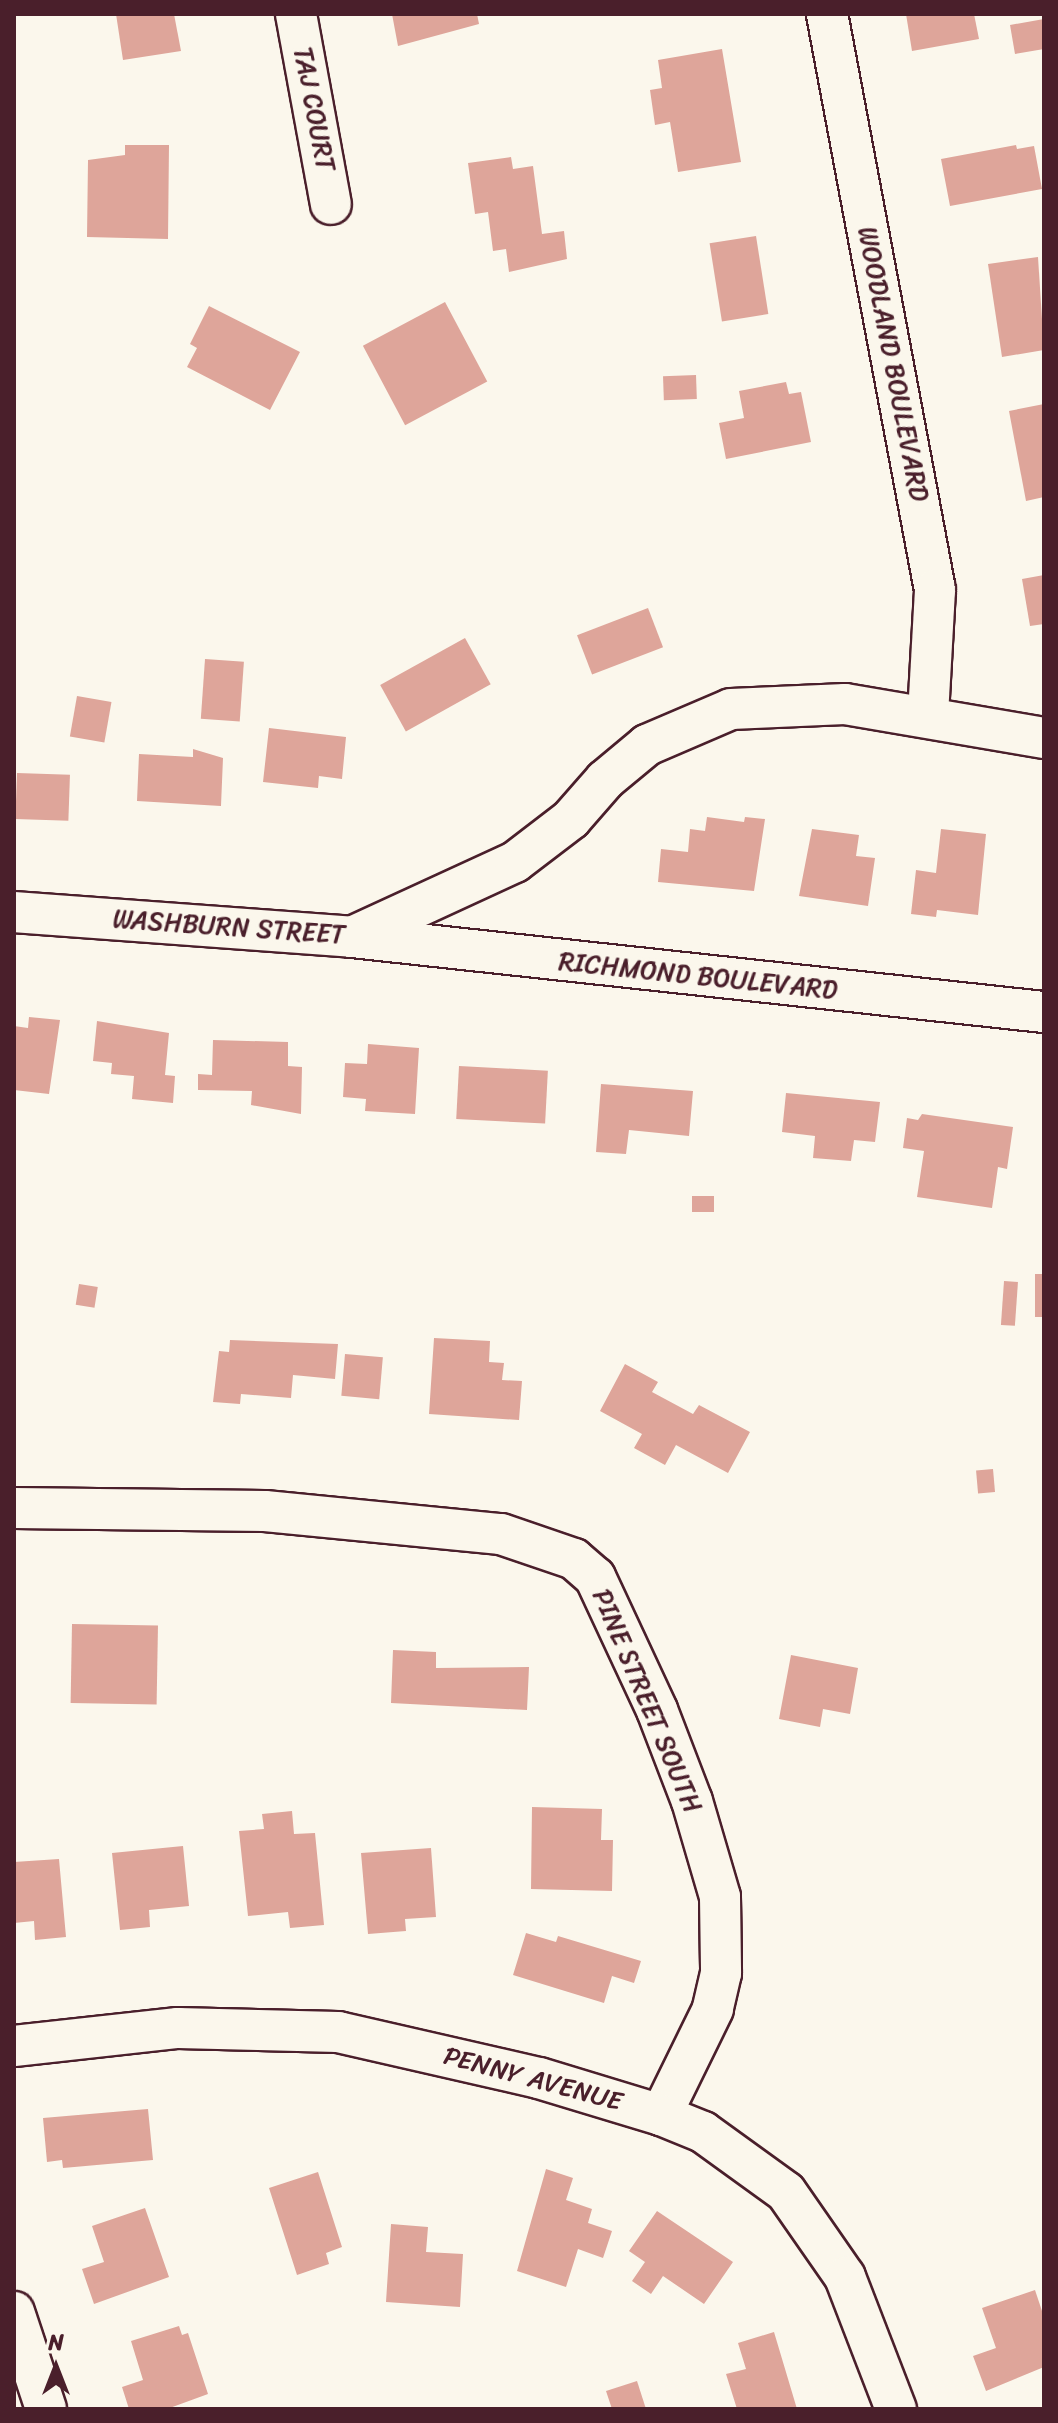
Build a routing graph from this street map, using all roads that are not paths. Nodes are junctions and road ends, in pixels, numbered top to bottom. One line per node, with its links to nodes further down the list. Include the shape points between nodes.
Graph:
1 (296, 14): 3 (street, TAJ COURT)
2 (827, 14): 4 (street, WOODLAND BOULEVARD, via 935,590)
3 (331, 204)
4 (928, 716): 5 (street, WASHBURN STREET); 7 (street, WASHBURN STREET, via 845,704 779,704 731,709 689,723 647,745 571,819 515,862)
5 (1044, 738)
6 (14, 912): 7 (street, WASHBURN STREET)
7 (352, 937): 8 (street, RICHMOND BOULEVARD)
8 (1044, 1012)
9 (14, 1508): 11 (street, PINE STREET SOUTH, via 265,1511 501,1534 574,1559 595,1577 612,1605 677,1762 720,1897 721,1973 713,2009)
10 (14, 2046): 11 (street, PENNY AVENUE, via 178,2028 338,2032 525,2074)
11 (661, 2115): 14 (street, PENNY AVENUE, via 703,2132 786,2192 845,2277)
12 (14, 2312): 13 (street)
13 (46, 2409)
14 (896, 2409)

